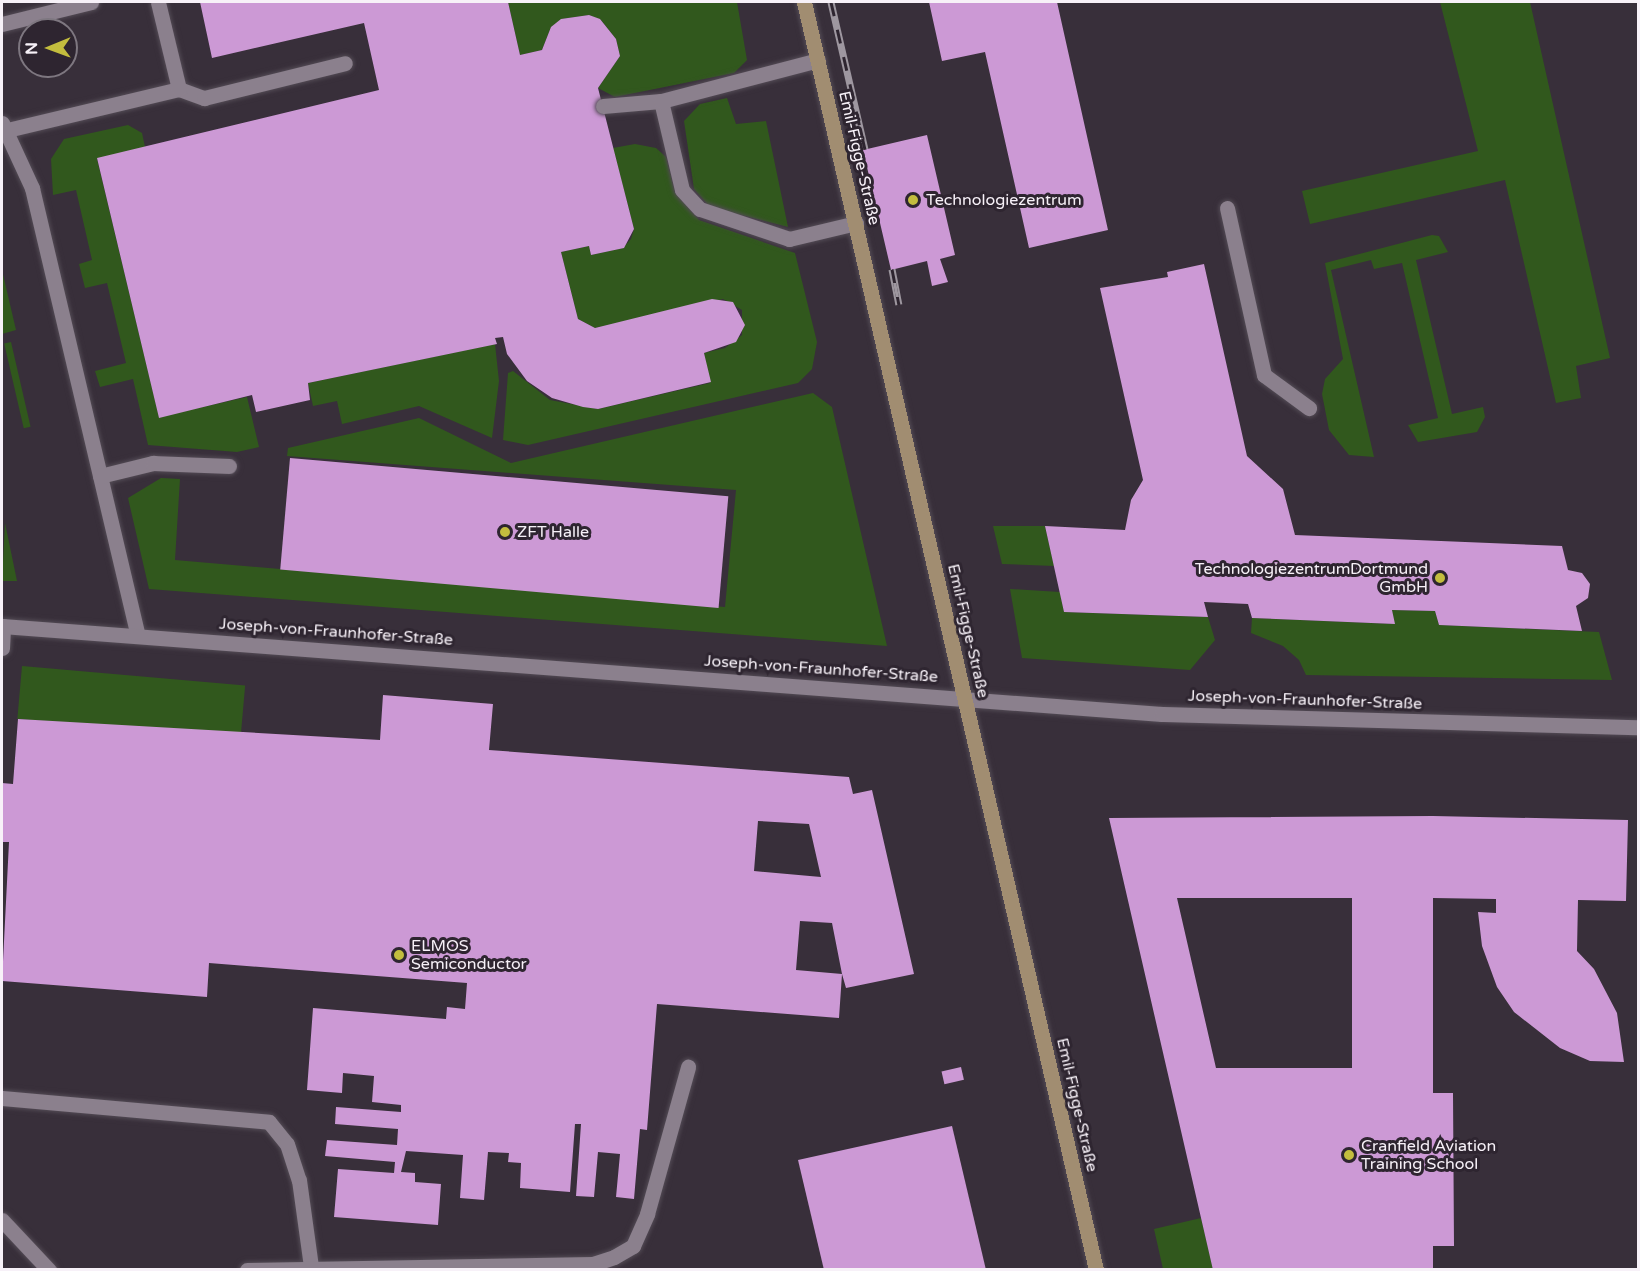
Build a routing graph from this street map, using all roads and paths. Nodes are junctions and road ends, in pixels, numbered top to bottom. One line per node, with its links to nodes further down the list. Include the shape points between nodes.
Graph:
1 (91, 2): 4 (street)
2 (158, 2): 7 (street)
3 (804, 2): 5 (street, Emil-Figge-Straße)
4 (2, 24)
5 (818, 60): 8 (street); 12 (street, Emil-Figge-Straße)
6 (345, 63): 7 (street, via 204,98)
7 (179, 89): 10 (street)
8 (661, 101): 9 (street); 12 (street, via 682,190 700,209 789,239)
9 (603, 106)
10 (2, 127): 15 (street, via 32,188)
11 (1227, 208): 13 (street, via 1264,375)
12 (856, 223): 19 (street, Emil-Figge-Straße)
13 (1310, 408)
14 (230, 466): 15 (street, via 153,463)
15 (100, 476): 17 (street)
16 (2, 626): 17 (street, Joseph-von-Fraunhofer-Straße); 18 (street)
17 (138, 636): 19 (street, Joseph-von-Fraunhofer-Straße)
18 (2, 648)
19 (965, 698): 20 (street, Joseph-von-Fraunhofer-Straße, via 1162,714); 27 (street, Emil-Figge-Straße)
20 (1638, 727)
21 (688, 1068): 24 (street, via 647,1214 633,1246 614,1257 593,1264)
22 (2, 1098): 24 (street, via 269,1122 287,1144 299,1180)
23 (2, 1220): 25 (street)
24 (311, 1267): 26 (street)
25 (49, 1269)
26 (247, 1269)
27 (1096, 1269)

